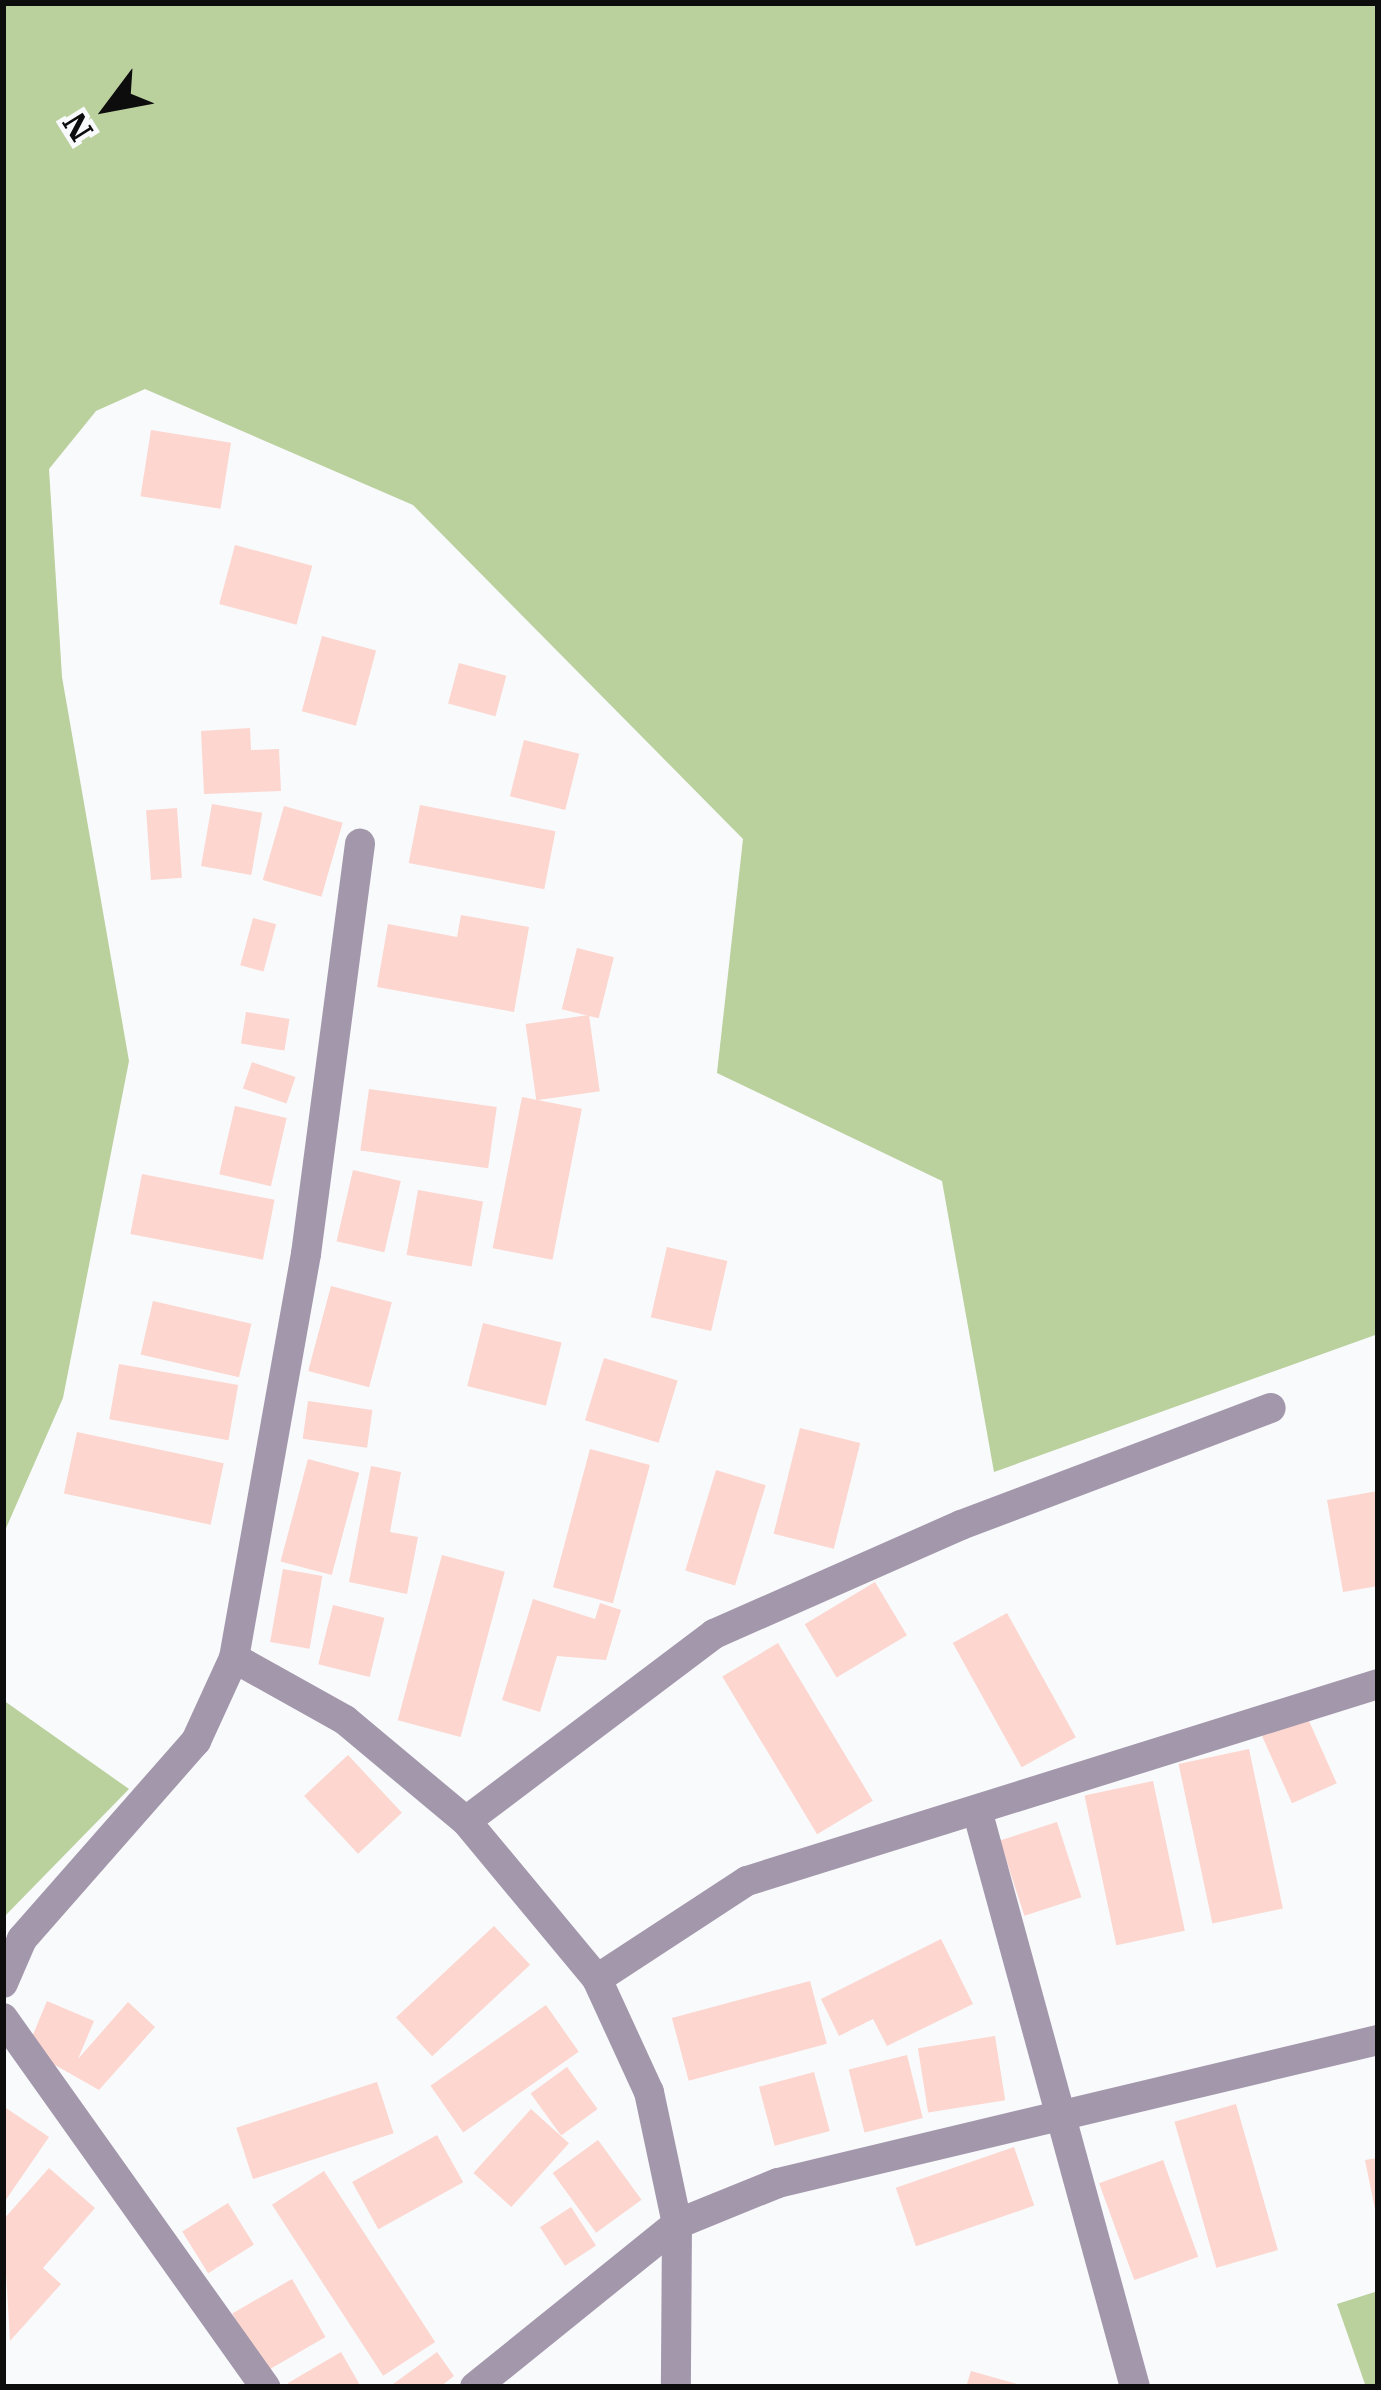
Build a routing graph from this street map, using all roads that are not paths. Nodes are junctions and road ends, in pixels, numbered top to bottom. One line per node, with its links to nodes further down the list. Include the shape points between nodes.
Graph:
1 (360, 844): 3 (street, via 306,1255)
2 (1271, 1408): 6 (street, via 961,1525 715,1634)
3 (234, 1658): 6 (street, via 344,1720); 8 (street, via 196,1741 22,1940)
4 (1378, 1684): 5 (street)
5 (977, 1810): 7 (street, via 747,1881); 11 (street)
6 (466, 1821): 7 (street)
7 (597, 1979): 12 (street, via 650,2092)
8 (3, 1983)
9 (3, 2018): 13 (street)
10 (1378, 2040): 11 (street)
11 (1064, 2118): 12 (street, via 778,2183); 16 (street)
12 (677, 2224): 14 (street); 15 (street)
13 (266, 2387)
14 (476, 2387)
15 (676, 2387)
16 (1135, 2387)

